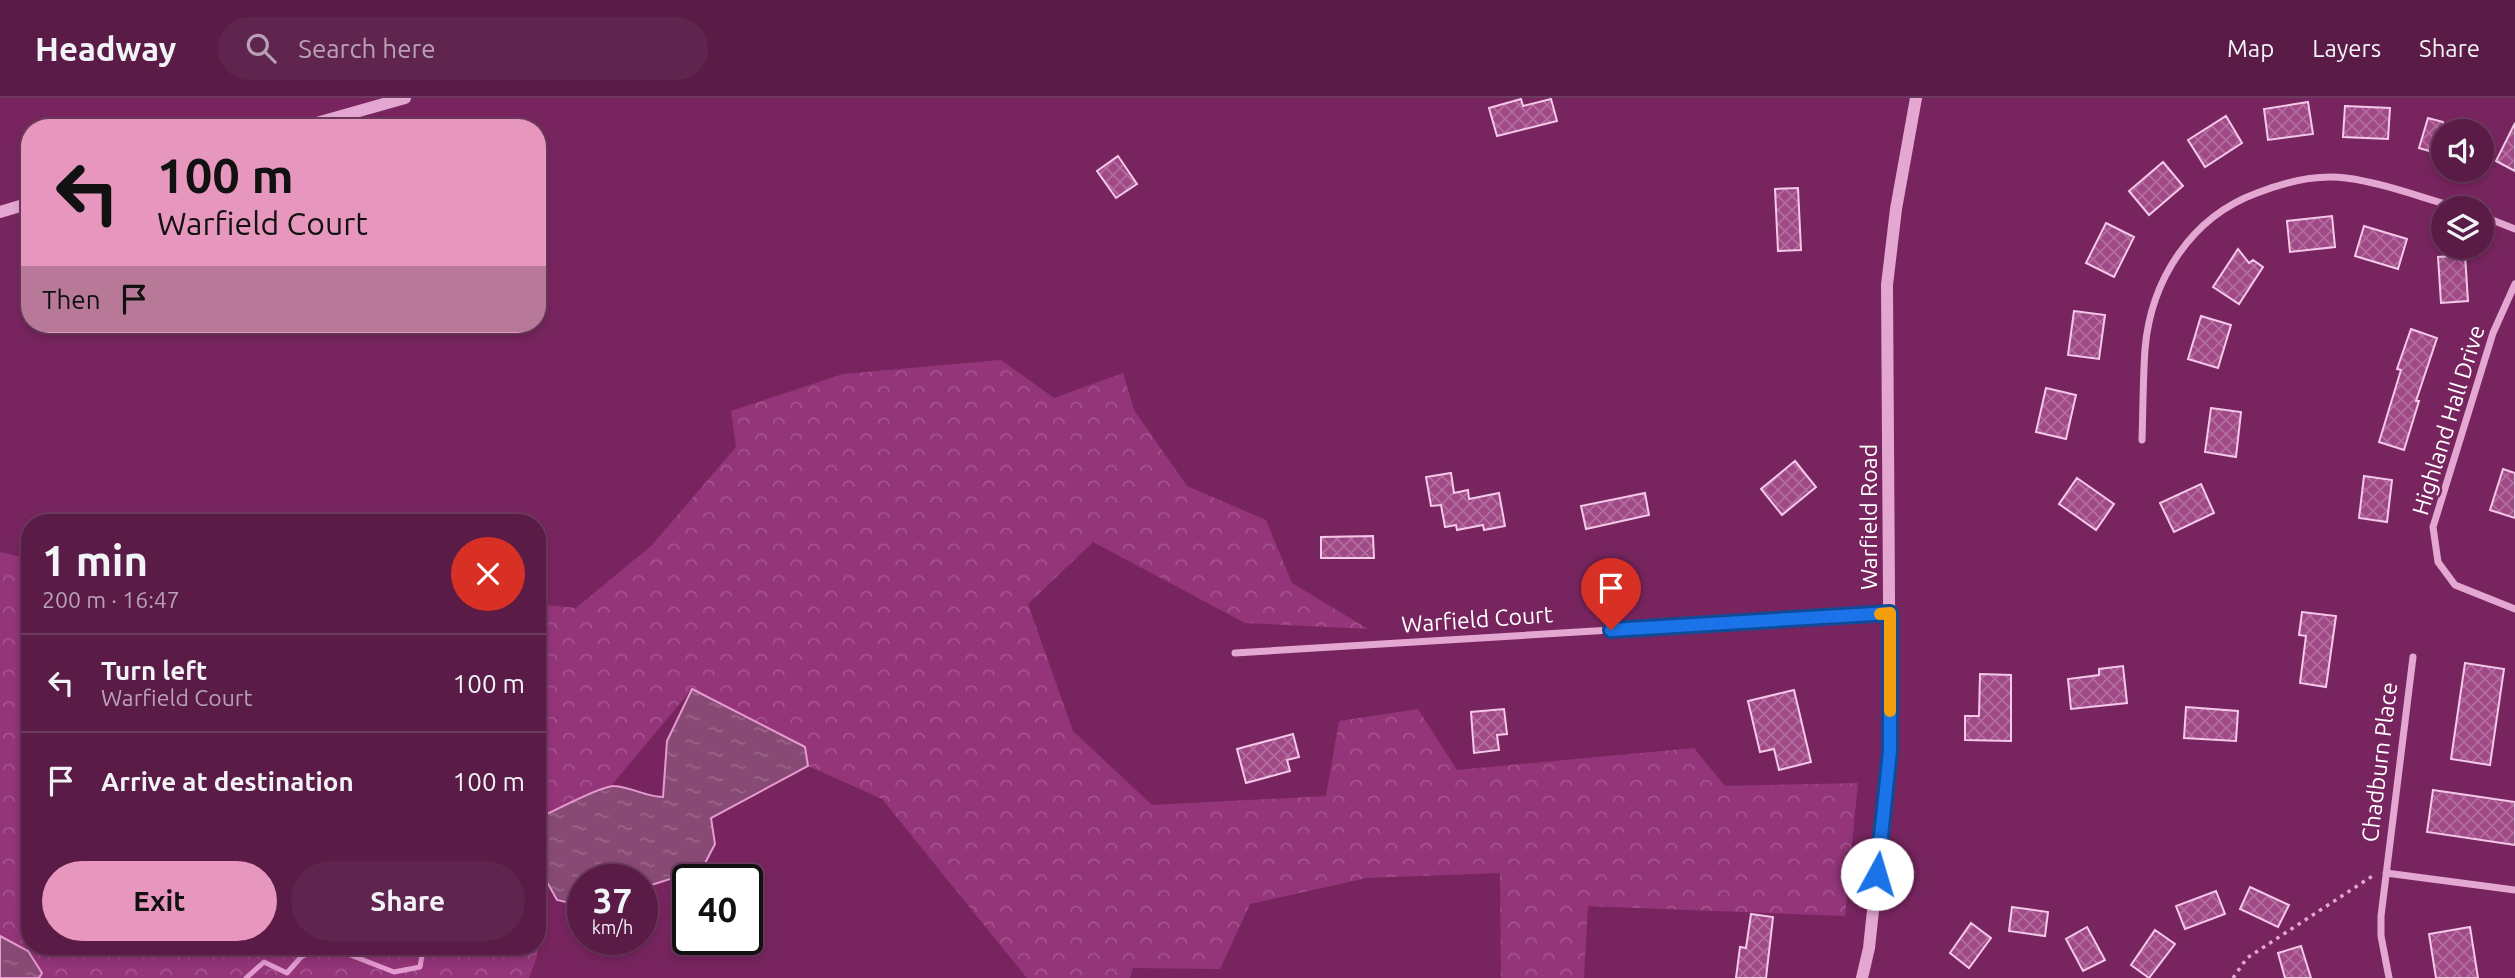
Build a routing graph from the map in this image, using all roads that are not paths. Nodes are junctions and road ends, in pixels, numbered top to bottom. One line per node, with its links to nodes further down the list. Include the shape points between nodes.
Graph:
1 (405, 98): 3 (street)
2 (1916, 98): 12 (street, Warfield Road, via 1895,209 1888,285)
3 (331, 119)
4 (2431, 200): 10 (street, via 2377,184 2319,177 2243,198 2208,220 2167,269 2153,308 2145,346)
5 (21, 206): 6 (street)
6 (0, 212)
7 (2494, 221): 8 (street)
8 (2515, 229)
9 (2515, 284): 11 (street, Highland Hall Drive, via 2493,333 2433,527 2438,562 2455,585)
10 (2143, 440)
11 (2515, 609)
12 (1890, 613): 13 (street, Warfield Court); 17 (street, Warfield Road, via 1890,751 1870,948)
13 (1235, 653)
14 (2413, 657): 15 (street, Chadburn Place)
15 (2386, 870): 16 (street, Chadburn Place); 18 (street, Chadburn Place, via 2381,936)
16 (2515, 890)
17 (1862, 978)
18 (2389, 978)

